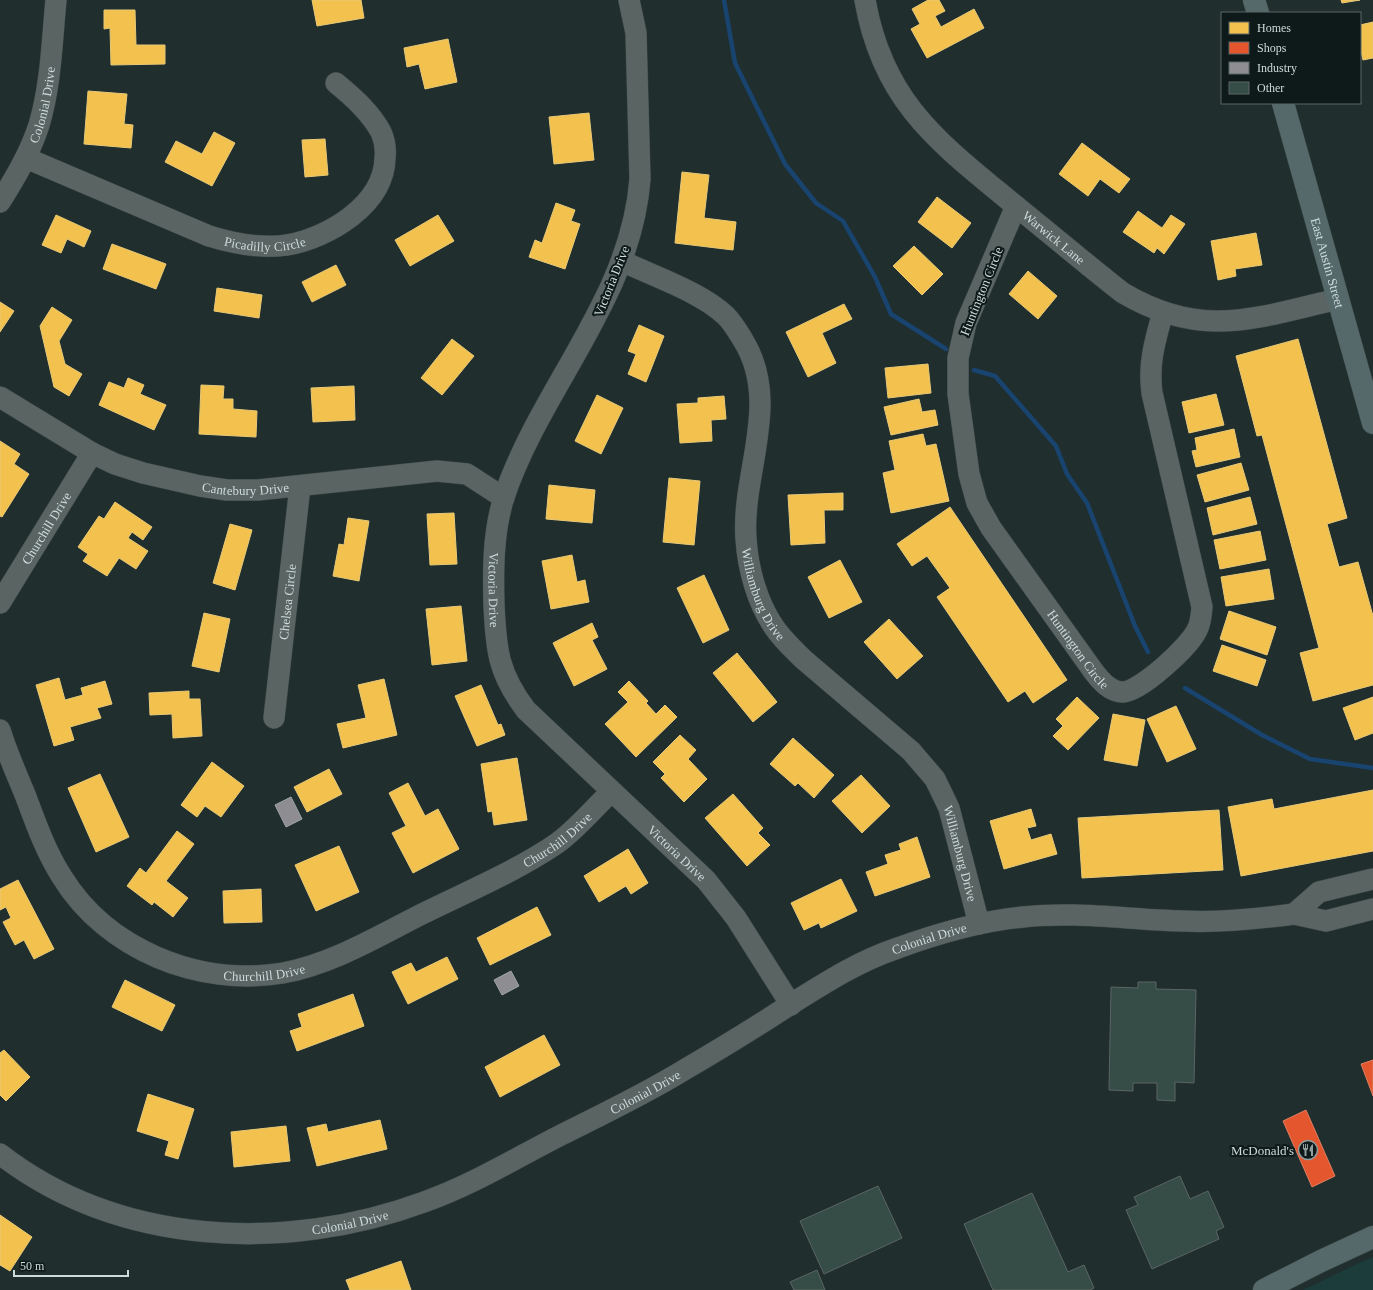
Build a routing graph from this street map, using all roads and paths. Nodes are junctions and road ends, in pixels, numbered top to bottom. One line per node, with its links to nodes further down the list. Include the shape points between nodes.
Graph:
1 (56, 0): 8 (street, Colonial Drive, via 47,91 39,125)
2 (629, 0): 11 (street, Victoria Drive, via 636,33 640,179 634,219)
3 (865, 0): 10 (street, Warwick Lane, via 881,59 902,97 951,153)
4 (1254, 0): 5 (main road)
5 (1258, 12)
6 (336, 83): 8 (street, Picadilly Circle, via 370,115 381,133 386,146 384,169 375,190 360,208 336,226 305,240 269,246 235,243 216,238)
7 (1283, 104): 12 (main road, East Austin Street)
8 (26, 158): 9 (street, Colonial Drive)
9 (0, 202)
10 (1016, 206): 13 (street, Warwick Lane, via 1123,293); 13 (street, Huntington Circle, via 972,307 961,340 958,388 969,474 977,503 995,535 1094,672 1113,690 1122,692 1140,686 1180,653 1191,640 1201,620 1202,606 1152,393 1150,363)
11 (622, 261): 18 (street, Victoria Drive, via 591,328 535,427); 26 (street, Williamburg Drive, via 712,305 726,316 747,346 758,376 760,394 760,420 746,516 746,538 755,586 774,627 788,644 911,751 935,779 949,808)
12 (1338, 299): 13 (street, Warwick Lane, via 1233,321 1199,321); 15 (main road, East Austin Street)
13 (1163, 312)
14 (0, 397): 16 (street, Cantebury Drive)
15 (1373, 423)
16 (92, 453): 17 (street, Cantebury Drive, via 143,473 200,486 235,490); 19 (street, Churchill Drive)
17 (300, 486): 18 (street, Cantebury Drive, via 454,471 467,474); 20 (street, Chelsea Circle)
18 (504, 498): 22 (street, Victoria Drive, via 494,546 493,573 496,648 503,672 513,693 526,710)
19 (0, 603)
20 (274, 718)
21 (0, 730): 22 (street, Churchill Drive, via 50,854 62,878 78,898 110,929 134,944 158,958 207,974 236,976 284,972 306,967 352,949 518,866 555,844)
22 (611, 792): 27 (street, Victoria Drive, via 706,880 736,918)
23 (1373, 879): 25 (street, via 1319,892)
24 (1373, 908): 25 (street, Colonial Drive, via 1326,920)
25 (1294, 914): 26 (street, Colonial Drive, via 1202,922 1048,915)
26 (979, 924): 27 (street, Colonial Drive, via 924,939 869,959 841,973)
27 (791, 1005): 28 (street, Colonial Drive, via 653,1088 471,1182 398,1211 327,1228 297,1233 238,1234 189,1230 134,1220 69,1196 37,1180)
28 (0, 1154)
29 (1373, 1237): 30 (main road)
30 (1264, 1290)

